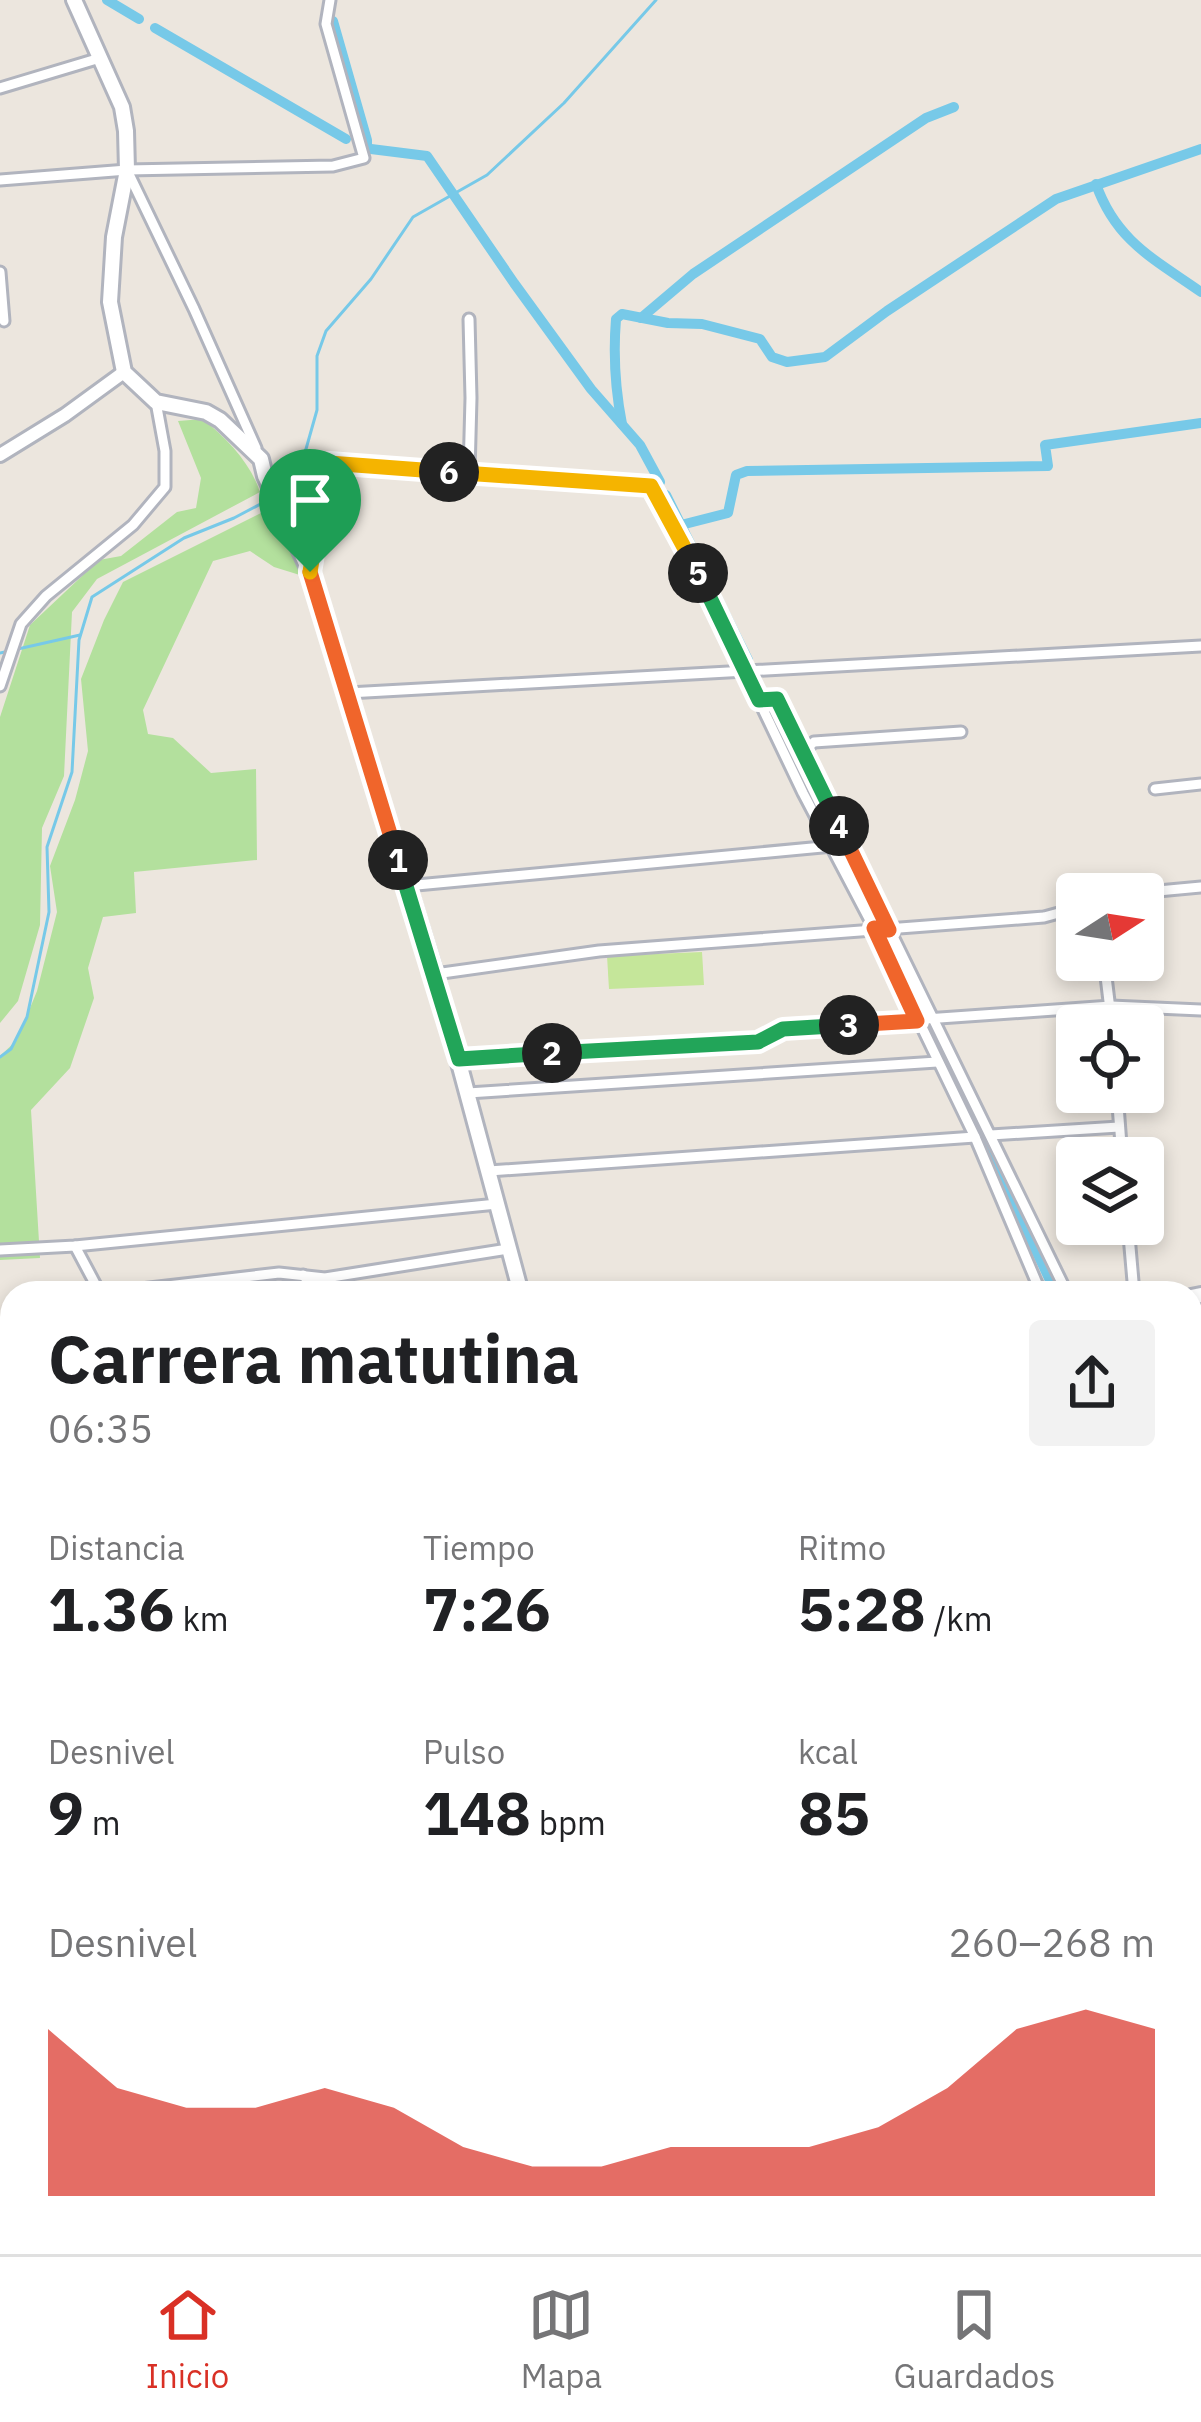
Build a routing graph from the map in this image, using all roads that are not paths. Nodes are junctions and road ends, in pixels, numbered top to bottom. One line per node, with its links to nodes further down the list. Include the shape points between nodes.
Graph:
1 (74, 0): 3 (main road)
2 (330, 0): 5 (street, via 326,24 364,158 333,166)
3 (100, 58): 4 (street); 5 (main road, via 124,117)
4 (0, 88)
5 (127, 170): 6 (street); 10 (main road, via 110,302); 13 (street)
6 (0, 180)
7 (0, 272): 9 (street)
8 (469, 319): 14 (street)
9 (4, 321)
10 (124, 372): 11 (main road); 12 (street)
11 (156, 402): 13 (main road, via 206,412); 18 (street, via 165,487 21,624)
12 (0, 455)
13 (261, 459): 15 (main road)
14 (469, 473): 15 (street, via 319,466 302,492); 17 (street, via 651,486)
15 (310, 572): 19 (main road)
16 (1201, 646): 17 (street)
17 (745, 672): 19 (street); 20 (street)
18 (0, 686)
19 (348, 693): 26 (main road)
20 (759, 700): 22 (street, via 777,699); 25 (street)
21 (961, 732): 22 (street, via 814,742)
22 (803, 752): 31 (street)
23 (1201, 784): 24 (street)
24 (1155, 789)
25 (833, 846): 26 (street); 30 (street)
26 (406, 886): 32 (main road)
27 (1201, 886): 28 (street)
28 (1164, 890)
29 (1056, 914): 31 (street)
30 (874, 928): 31 (street); 32 (street); 37 (street)
31 (889, 930): 36 (street)
32 (435, 974): 38 (main road)
33 (1164, 1008): 35 (street)
34 (1056, 1010): 36 (street)
35 (1201, 1010)
36 (932, 1020): 37 (street); 43 (street)
37 (917, 1021): 38 (street, via 783,1029 758,1042); 39 (street)
38 (459, 1059): 40 (main road)
39 (937, 1062): 40 (street); 44 (street)
40 (468, 1093): 46 (main road)
41 (1118, 1113): 42 (street)
42 (1119, 1126): 43 (street); 45 (street)
43 (991, 1136): 58 (street)
44 (975, 1137): 46 (street); 57 (street)
45 (1120, 1137)
46 (489, 1172): 47 (main road)
47 (497, 1204): 49 (street); 50 (main road)
48 (1130, 1245): 59 (street)
49 (75, 1246): 51 (street); 53 (street)
50 (508, 1249): 52 (street); 56 (main road)
51 (0, 1250)
52 (303, 1275): 54 (street); 55 (street)
53 (96, 1281)
54 (212, 1281)
55 (308, 1281)
56 (517, 1281)
57 (1036, 1281)
58 (1060, 1281)
59 (1133, 1281)

